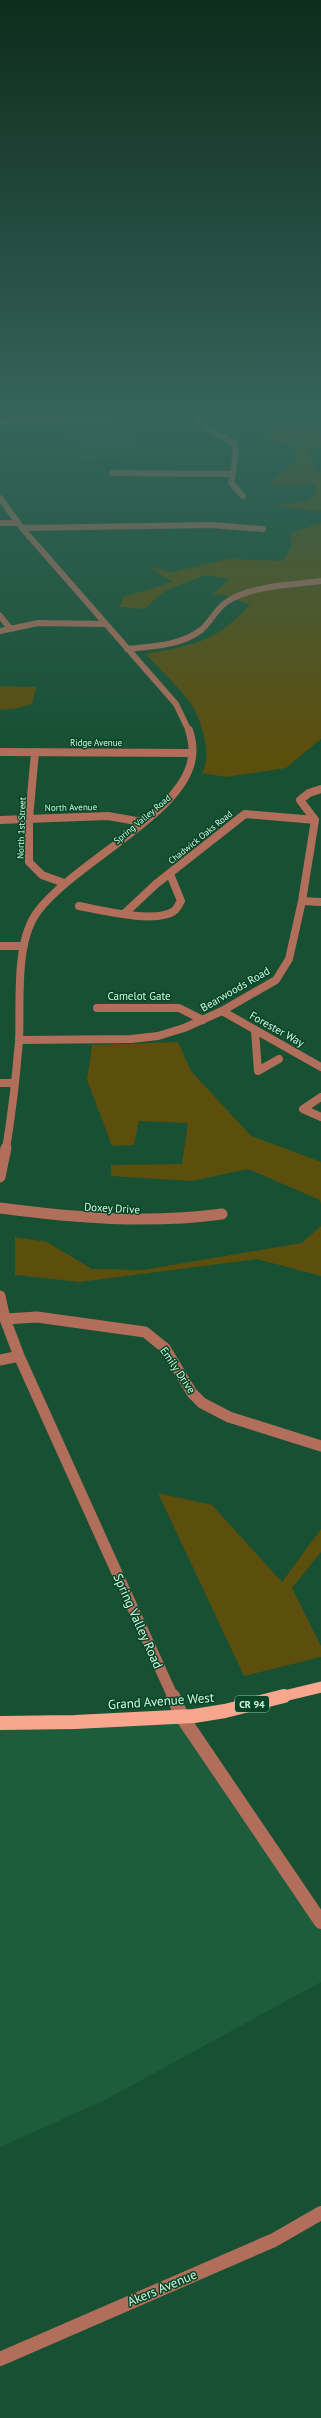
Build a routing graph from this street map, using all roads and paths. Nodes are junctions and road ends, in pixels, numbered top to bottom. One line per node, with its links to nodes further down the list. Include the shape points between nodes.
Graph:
1 (21, 526): 8 (street, Spring Valley Road)
2 (222, 526): 3 (street)
3 (263, 529)
4 (321, 581): 6 (street, via 242,596 228,601)
5 (321, 585): 6 (street, via 256,595)
6 (219, 609): 11 (street, via 202,629 188,638)
7 (0, 616): 9 (street)
8 (106, 624): 9 (street, via 32,624); 11 (street, Spring Valley Road)
9 (9, 627): 10 (street)
10 (0, 632)
11 (127, 649): 14 (street, Spring Valley Road, via 176,704 189,730)
12 (0, 752): 13 (street, Ridge Avenue)
13 (35, 752): 14 (street, Ridge Avenue); 16 (street, North 1st Street)
14 (192, 752): 19 (street, Spring Valley Road, via 190,767 178,789)
15 (321, 789): 18 (street, via 309,793 300,800)
16 (29, 819): 17 (street, North Avenue); 19 (street, North Avenue, via 108,816); 21 (street, North 1st Street, via 29,862 42,875)
17 (0, 820)
18 (315, 820): 20 (street, Chadwick Oaks Road, via 245,814); 22 (street, Bearwoods Road)
19 (142, 822): 21 (street, Spring Valley Road)
20 (170, 874): 25 (street, Chadwick Oaks Road, via 138,899); 25 (street, via 181,901 174,911 159,915)
21 (64, 883): 27 (street, Spring Valley Road, via 37,913)
22 (302, 901): 23 (street); 29 (street, Bearwoods Road, via 289,959 281,975)
23 (321, 902)
24 (79, 906): 25 (street)
25 (124, 914)
26 (0, 946): 27 (street)
27 (24, 946): 32 (street, Spring Valley Road)
28 (97, 1008): 30 (street, Camelot Gate, via 179,1008)
29 (222, 1011): 30 (street, Bearwoods Road); 31 (street, Forester Way)
30 (203, 1020): 32 (street, Bearwoods Road, via 158,1036 131,1039)
31 (255, 1030): 33 (street, via 258,1072); 34 (street, Forester Way)
32 (19, 1040): 36 (street, Spring Valley Road)
33 (278, 1059)
34 (321, 1067)
35 (0, 1083): 36 (street)
36 (14, 1083): 39 (street, Spring Valley Road, via 9,1134)
37 (321, 1097): 38 (street, via 303,1109)
38 (321, 1117)
39 (0, 1177)
40 (0, 1208): 41 (street, Doxey Drive, via 124,1222 179,1221)
41 (222, 1214)
42 (0, 1296): 43 (street, Spring Valley Road)
43 (5, 1319): 44 (street, Spring Valley Road); 46 (street, Emily Drive, via 38,1317 145,1332 165,1348 192,1393 214,1411)
44 (19, 1356): 45 (street); 48 (street, Spring Valley Road)
45 (0, 1360)
46 (321, 1446)
47 (321, 1687): 48 (main road, Grand Avenue West / CR 94, via 220,1712)
48 (182, 1717): 49 (main road, Grand Avenue West / CR 94); 50 (street, Spring Valley Road)
49 (0, 1723)
50 (321, 1922)
51 (321, 2212): 52 (street, Akers Avenue, via 274,2240)
52 (0, 2359)

